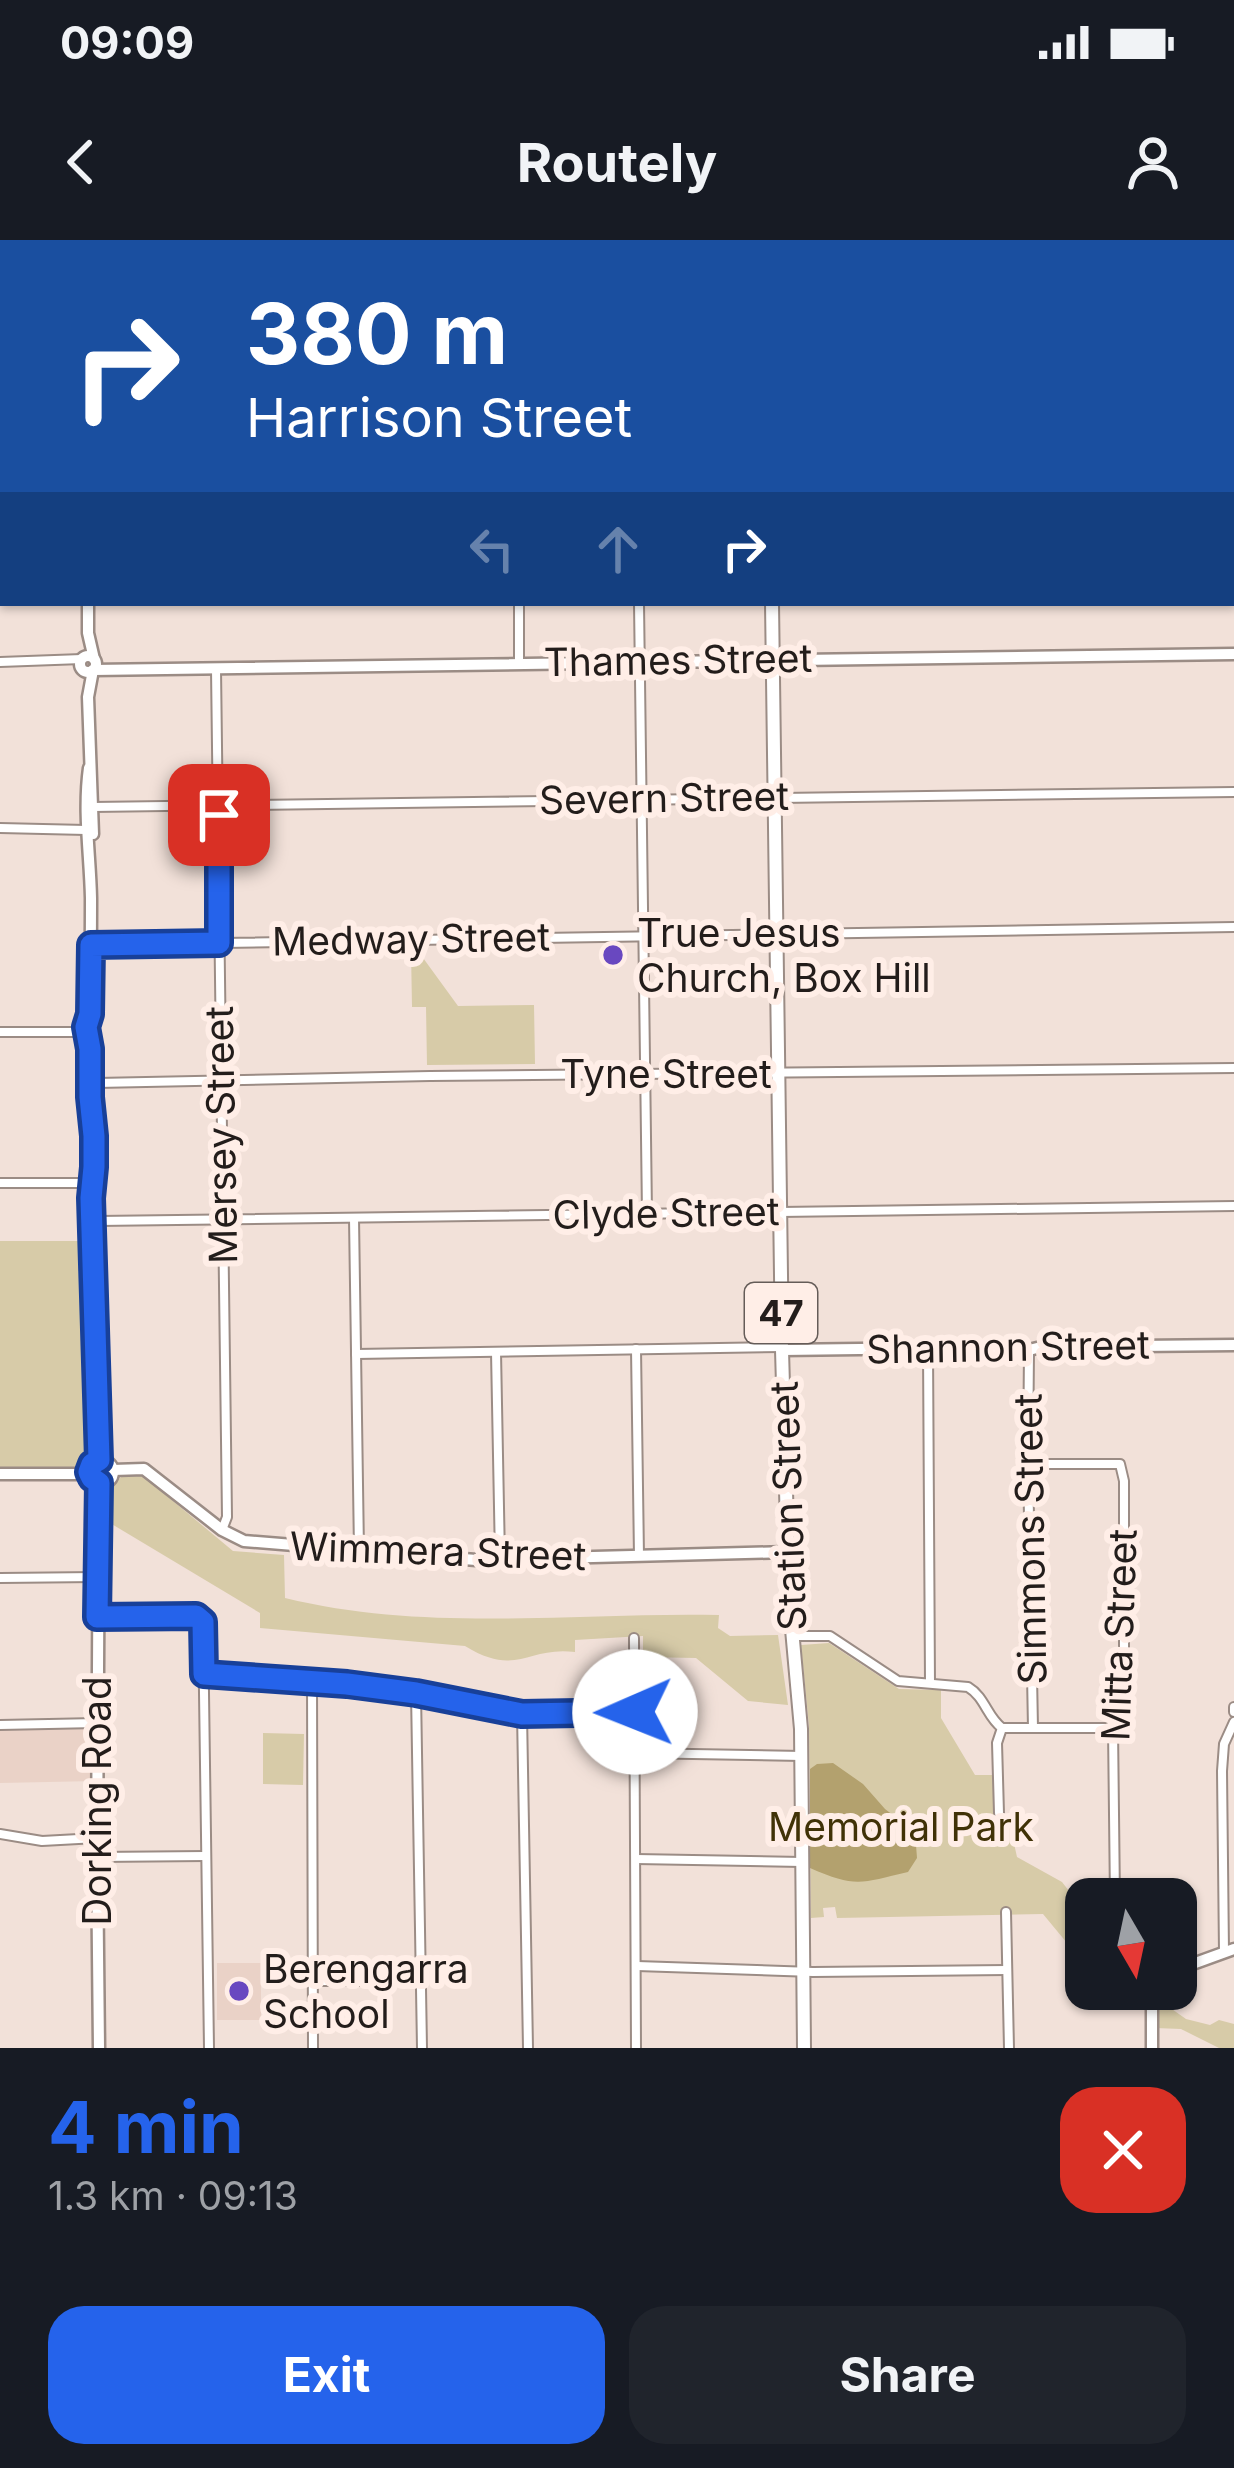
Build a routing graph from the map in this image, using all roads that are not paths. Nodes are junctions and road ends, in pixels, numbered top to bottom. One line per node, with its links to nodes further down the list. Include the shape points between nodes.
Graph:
1 (88, 606): 10 (street)
2 (518, 606): 9 (street)
3 (640, 606): 7 (street)
4 (772, 606): 6 (main road, Station Street / 47)
5 (1234, 654): 6 (street, Thames Street)
6 (774, 659): 7 (street, Thames Street); 14 (main road, Station Street / 47)
7 (640, 661): 9 (street, Thames Street); 15 (street)
8 (0, 662): 10 (street)
9 (519, 662): 11 (street, Thames Street)
10 (88, 664): 11 (street, Thames Street); 12 (street)
11 (216, 667): 16 (street, Mersey Street)
12 (89, 768): 17 (street); 18 (street)
13 (1234, 792): 14 (street, Severn Street)
14 (776, 797): 15 (street, Severn Street); 22 (main road, Station Street / 47)
15 (642, 798): 16 (street, Severn Street); 23 (street)
16 (218, 805): 17 (street, Severn Street); 24 (street, Mersey Street)
17 (93, 807): 20 (street)
18 (86, 827): 19 (street); 20 (street)
19 (0, 828)
20 (90, 872): 25 (street)
21 (1234, 927): 22 (street, Medway Street)
22 (777, 935): 23 (street, Medway Street); 31 (main road, Station Street / 47)
23 (644, 937): 24 (street, Medway Street); 30 (street)
24 (219, 943): 25 (street, Medway Street); 32 (street, Mersey Street)
25 (91, 945): 26 (street)
26 (92, 971): 28 (street); 33 (street)
27 (0, 1032): 28 (street)
28 (86, 1032): 34 (street)
29 (1234, 1068): 31 (street, Tyne Street)
30 (645, 1074): 31 (street, Tyne Street); 32 (street, Tyne Street); 39 (street)
31 (778, 1074): 38 (main road, Station Street / 47)
32 (220, 1080): 33 (street, Tyne Street); 41 (street, Mersey Street)
33 (97, 1083): 34 (street)
34 (94, 1136): 36 (street)
35 (0, 1183): 36 (street)
36 (94, 1183): 42 (street); 43 (street)
37 (1234, 1206): 38 (street, Clyde Street)
38 (781, 1211): 39 (street, Clyde Street); 45 (main road, Station Street / 47)
39 (647, 1213): 40 (street, Clyde Street)
40 (354, 1218): 41 (street, Clyde Street); 50 (street)
41 (221, 1220): 42 (street, Clyde Street); 56 (street, Mersey Street)
42 (98, 1221): 43 (street)
43 (95, 1258): 51 (street)
44 (1234, 1346): 48 (street, Shannon Street)
45 (782, 1348): 46 (street, Shannon Street); 47 (street, Shannon Street); 58 (main road, Station Street / 47)
46 (636, 1349): 49 (street, Shannon Street); 59 (street)
47 (928, 1349): 48 (street, Shannon Street); 68 (street)
48 (1028, 1350): 52 (street, Simmons Street)
49 (496, 1352): 50 (street, Shannon Street); 60 (street)
50 (356, 1354): 57 (street)
51 (99, 1460): 53 (street); 55 (street, via 92,1464)
52 (1028, 1464): 76 (street, Simmons Street); 77 (street, Mitta Street, via 1120,1464 1124,1678)
53 (113, 1470): 55 (street, via 107,1482); 56 (street, Wimmera Street, via 144,1468)
54 (0, 1474): 55 (street)
55 (95, 1479): 61 (street, Dorking Road)
56 (222, 1530): 57 (street, Wimmera Street, via 244,1541)
57 (358, 1551): 60 (street, Wimmera Street)
58 (788, 1552): 59 (street, Wimmera Street); 64 (main road, Station Street / 47)
59 (638, 1556): 60 (street, Wimmera Street)
60 (500, 1559)
61 (97, 1577): 62 (street); 63 (street, Dorking Road)
62 (0, 1578)
63 (97, 1617): 66 (street, via 196,1616 203,1622); 73 (street, Dorking Road)
64 (792, 1636): 68 (street, via 830,1636 898,1681); 79 (main road, Station Street / 47)
65 (634, 1638): 70 (street)
66 (204, 1674): 67 (street); 83 (street)
67 (312, 1680): 69 (street); 94 (street)
68 (930, 1683): 75 (street, via 977,1692)
69 (416, 1693): 71 (street); 95 (street)
70 (635, 1712): 71 (street); 78 (street)
71 (522, 1714): 101 (street)
72 (1234, 1722): 89 (street, via 1222,1771)
73 (97, 1724): 74 (street); 82 (street, Dorking Road)
74 (0, 1725)
75 (1002, 1728): 76 (street); 80 (street)
76 (1033, 1728): 77 (street)
77 (1113, 1728): 87 (street, Mitta Street)
78 (635, 1753): 79 (street); 85 (street)
79 (802, 1756): 86 (main road, Station Street / 47)
80 (999, 1813)
81 (0, 1834): 82 (street)
82 (97, 1838): 84 (street, Dorking Road)
83 (206, 1856): 84 (street); 98 (street)
84 (97, 1857): 97 (street, Dorking Road)
85 (636, 1859): 86 (street); 91 (street)
86 (802, 1862): 93 (main road, Station Street / 47)
87 (1115, 1878)
88 (1006, 1912): 92 (street)
89 (1229, 1951): 90 (street)
90 (1197, 1962)
91 (636, 1966): 93 (street); 102 (street)
92 (1007, 1970): 93 (street); 104 (street)
93 (803, 1971): 103 (main road, Station Street / 47)
94 (312, 1981): 95 (street); 99 (street)
95 (420, 1981): 100 (street)
96 (1152, 2010): 105 (street)
97 (99, 2048)
98 (209, 2048)
99 (313, 2048)
100 (422, 2048)
101 (528, 2048)
102 (636, 2048)
103 (804, 2048)
104 (1009, 2048)
105 (1152, 2048)

